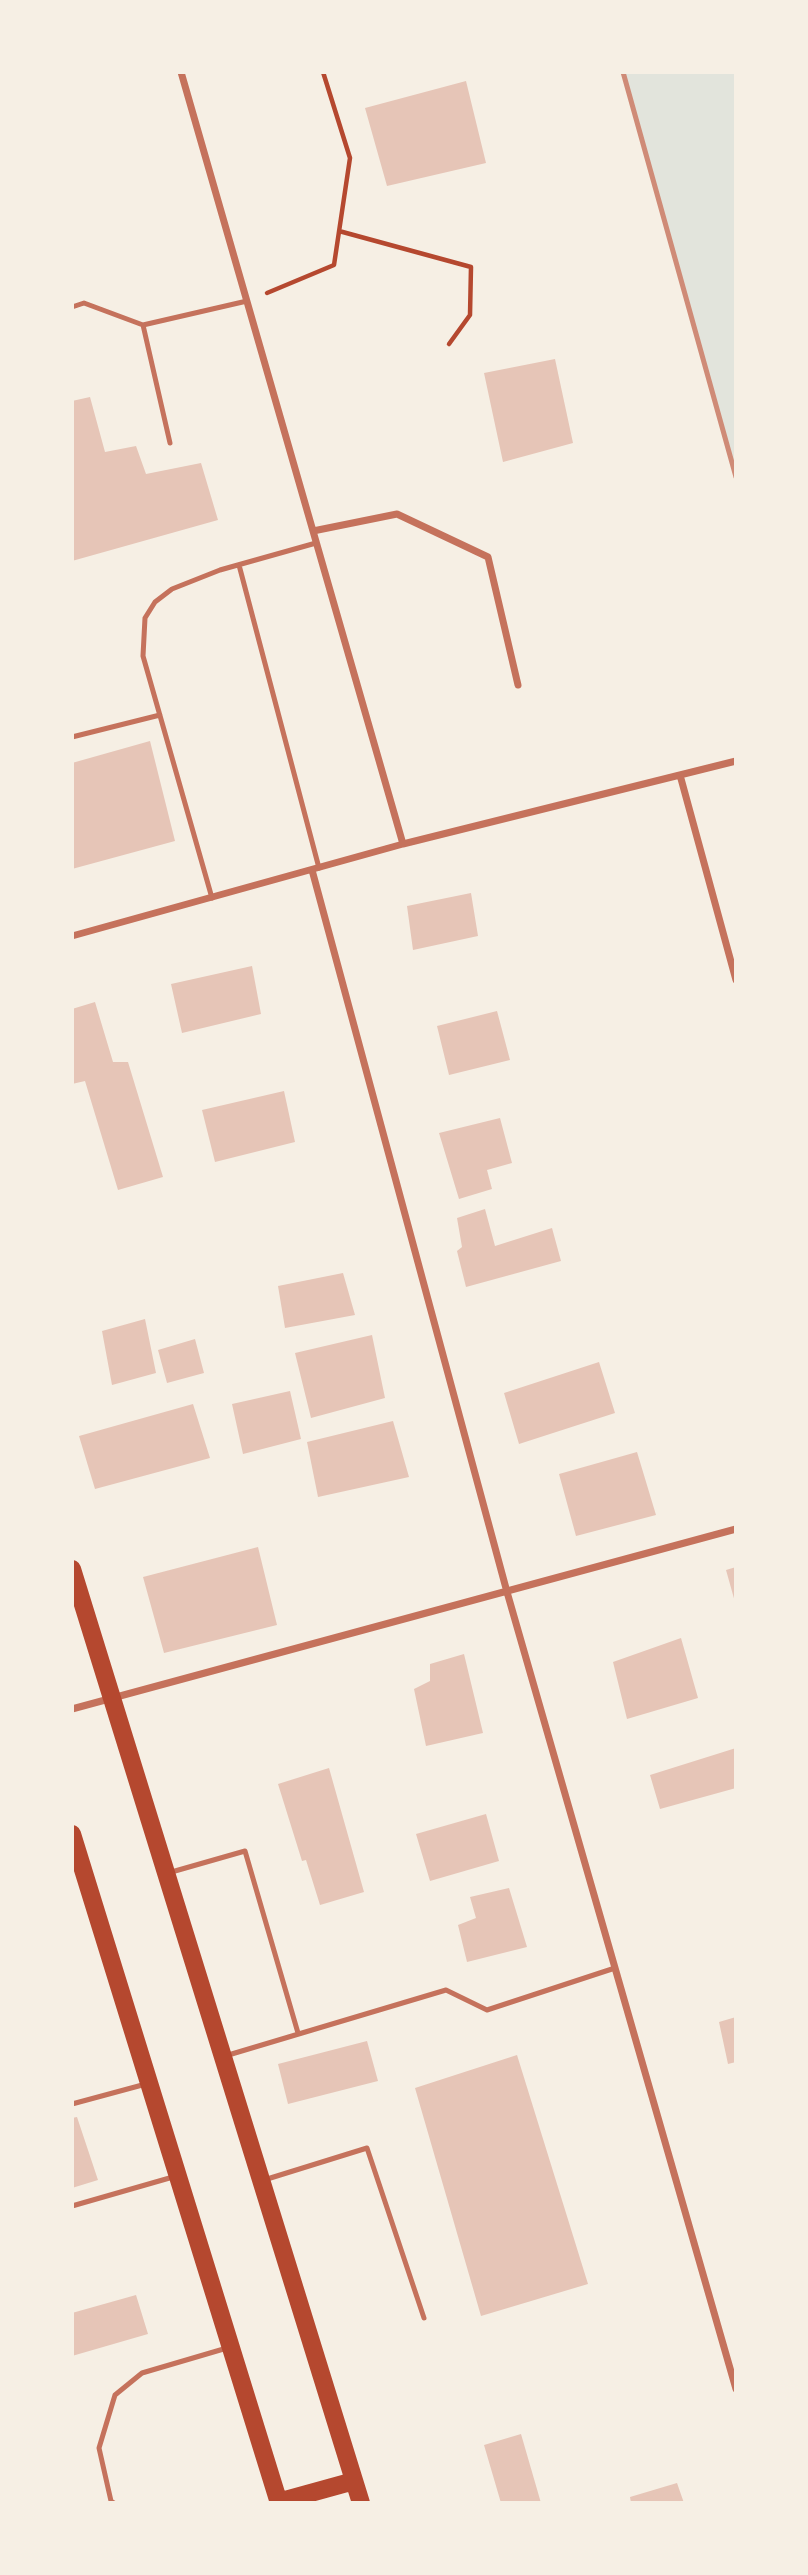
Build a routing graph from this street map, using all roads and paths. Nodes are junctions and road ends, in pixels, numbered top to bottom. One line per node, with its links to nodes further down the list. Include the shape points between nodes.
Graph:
1 (181, 72): 4 (street)
2 (323, 72): 3 (path, via 350,158)
3 (339, 231): 4 (path, via 334,265); 7 (path, via 471,267 470,315)
4 (247, 301): 6 (lane); 9 (street)
5 (72, 307): 6 (lane, via 84,303)
6 (143, 325): 8 (lane)
7 (449, 344)
8 (170, 443)
9 (313, 531): 10 (street); 12 (street, via 397,513 488,557)
10 (316, 543): 11 (lane); 17 (street)
11 (239, 565): 13 (lane, via 172,589 155,602 145,618 143,656); 18 (lane)
12 (518, 685)
13 (160, 715): 14 (lane); 19 (lane)
14 (72, 737)
15 (736, 761): 16 (street)
16 (680, 775): 17 (street); 21 (street)
17 (402, 844): 18 (street)
18 (315, 869): 19 (street); 24 (street)
19 (212, 898): 20 (street)
20 (72, 936)
21 (736, 979)
22 (736, 1528): 24 (street)
23 (72, 1569): 25 (main road)
24 (508, 1592): 25 (street); 29 (street)
25 (111, 1698): 26 (street); 28 (main road)
26 (72, 1709)
27 (72, 1834): 32 (main road)
28 (166, 1873): 30 (lane, via 244,1851); 31 (main road)
29 (615, 1968): 30 (lane, via 487,2010 446,1990); 39 (street)
30 (298, 2034): 31 (lane)
31 (222, 2056): 35 (main road)
32 (149, 2084): 33 (lane); 34 (main road)
33 (72, 2104)
34 (177, 2175): 36 (lane); 38 (main road)
35 (261, 2181): 37 (lane, via 367,2148); 40 (main road)
36 (72, 2206)
37 (424, 2318)
38 (230, 2347): 41 (main road); 42 (lane, via 142,2373 115,2395 99,2448)
39 (736, 2389)
40 (354, 2481): 41 (main road); 43 (main road)
41 (278, 2502)
42 (114, 2503)
43 (361, 2503)

